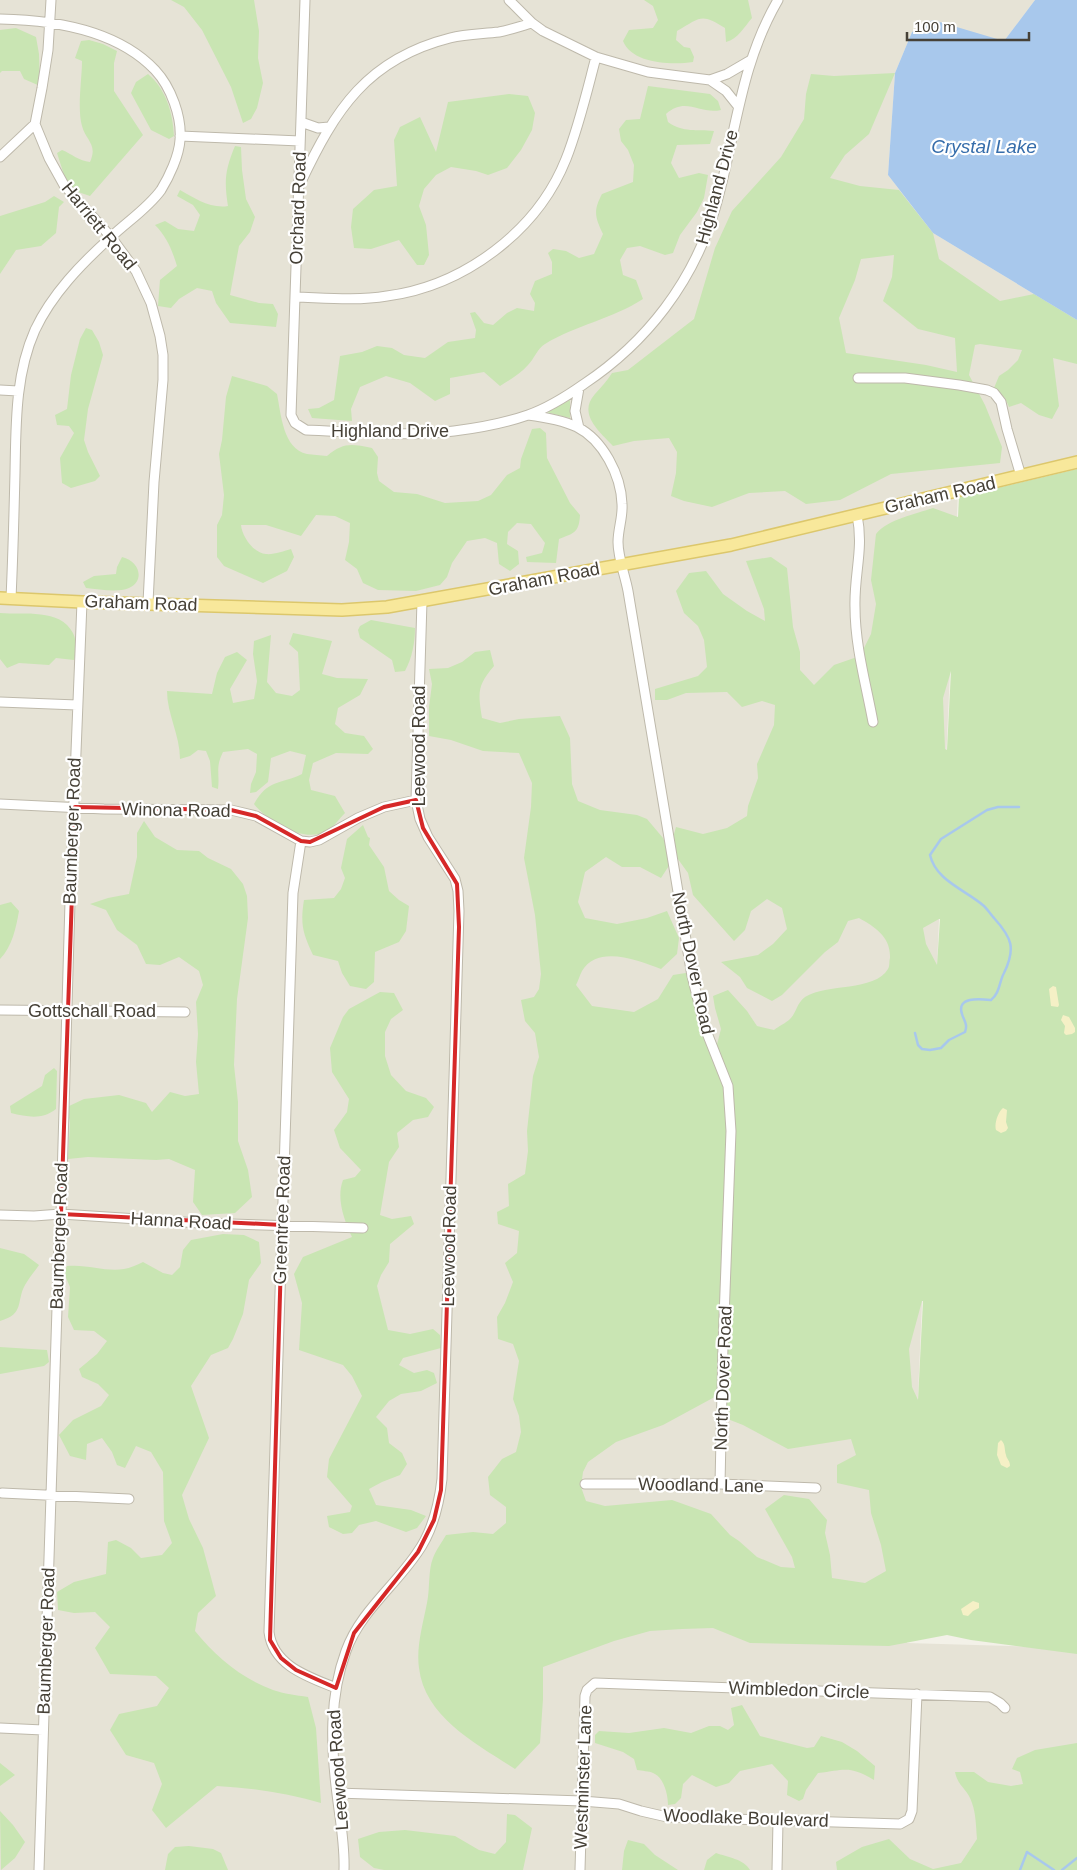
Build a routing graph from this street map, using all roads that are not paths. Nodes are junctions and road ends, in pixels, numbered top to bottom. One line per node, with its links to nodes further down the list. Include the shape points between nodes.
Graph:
1 (51, 0): 6 (street)
2 (305, 0): 12 (street, Orchard Road)
3 (509, 0): 7 (street)
4 (778, 0): 9 (street, Highland Drive)
5 (0, 19): 6 (street)
6 (50, 22): 13 (street); 15 (street, via 102,36 145,61 167,88)
7 (532, 23): 8 (street); 14 (street, via 503,31 452,38 407,54 363,84)
8 (596, 57): 10 (street, via 648,72); 20 (street, via 576,132 561,170 543,201 499,247 454,276 408,292 351,299)
9 (751, 60): 10 (street); 11 (street, Highland Drive)
10 (710, 80): 11 (street, via 726,91)
11 (738, 106): 22 (street, Highland Drive, via 715,208 686,278 637,342)
12 (301, 122): 14 (street, via 318,128); 16 (street, Orchard Road)
13 (35, 124): 17 (street); 19 (street, Harriett Road, via 64,185)
14 (329, 127): 18 (street)
15 (180, 136): 16 (street); 19 (street, via 178,150 161,189 145,208)
16 (300, 141): 18 (street, Orchard Road)
17 (0, 157)
18 (300, 185): 20 (street, Orchard Road)
19 (110, 237): 24 (street, via 49,305 35,330); 35 (street, Harriett Road, via 143,284 155,316 163,355)
20 (296, 296): 25 (street, Orchard Road)
21 (858, 378): 29 (street, via 905,378 994,393 1001,402)
22 (579, 388): 26 (street, Highland Drive); 27 (street, via 575,411)
23 (0, 390): 24 (street)
24 (18, 391): 32 (street)
25 (291, 415): 26 (street, Highland Drive, via 295,424 306,430 418,434 472,428)
26 (528, 415): 27 (street)
27 (579, 428): 31 (street, North Dover Road, via 604,452 618,480 622,507 618,543)
28 (1077, 462): 29 (main road, Graham Road)
29 (1021, 476): 30 (main road, Graham Road)
30 (857, 515): 31 (main road, Graham Road, via 731,545); 38 (street, via 861,547 855,589 855,621)
31 (622, 564): 33 (main road, Graham Road); 51 (street, North Dover Road, via 692,976 705,1028 726,1079 730,1099)
32 (5, 598): 34 (main road, Graham Road)
33 (422, 601): 35 (main road, Graham Road, via 342,610); 39 (street, Leewood Road)
34 (82, 602): 35 (main road, Graham Road); 37 (street, Baumberger Road)
35 (148, 603)
36 (0, 702): 37 (street)
37 (77, 705): 41 (street, Baumberger Road)
38 (873, 722)
39 (416, 800): 42 (street, via 384,807 319,840); 57 (street, Leewood Road, via 428,837 455,879 459,905 441,1490 434,1520 418,1552 354,1633)
40 (0, 804): 41 (street, Winona Road)
41 (75, 807): 42 (street, Winona Road, via 231,810 262,818); 44 (street, Baumberger Road)
42 (301, 841): 48 (street, Greentree Road, via 293,894)
43 (0, 1010): 44 (street, Gottschall Road)
44 (67, 1010): 45 (street, Gottschall Road); 46 (street, Baumberger Road)
45 (185, 1012)
46 (61, 1214): 47 (street, Hanna Road); 48 (street, Hanna Road); 54 (street, Baumberger Road)
47 (0, 1215)
48 (282, 1226): 49 (street, Hanna Road); 57 (street, Greentree Road, via 269,1632 272,1648 286,1663 304,1675)
49 (363, 1228)
50 (585, 1484): 51 (street, Woodland Lane)
51 (720, 1484): 52 (street, Woodland Lane)
52 (816, 1488)
53 (2, 1493): 54 (street)
54 (51, 1494): 55 (street); 61 (street, Baumberger Road)
55 (129, 1499)
56 (591, 1686): 58 (street, Wimbledon Circle, via 599,1683); 63 (street, Westminster Lane, via 585,1696)
57 (336, 1688): 62 (street, Leewood Road, via 333,1733)
58 (917, 1694): 59 (street, Wimbledon Circle, via 990,1697); 64 (street, Woodlake Boulevard, via 912,1811 906,1821 900,1824)
59 (1004, 1708)
60 (0, 1728): 61 (street)
61 (43, 1730): 65 (street, Baumberger Road)
62 (337, 1793): 63 (street, Woodlake Boulevard); 66 (street, Leewood Road)
63 (582, 1801): 64 (street, Woodlake Boulevard, via 619,1804 667,1816); 67 (street, Westminster Lane)
64 (778, 1821): 68 (street)
65 (39, 1870)
66 (344, 1870)
67 (580, 1870)
68 (777, 1870)

